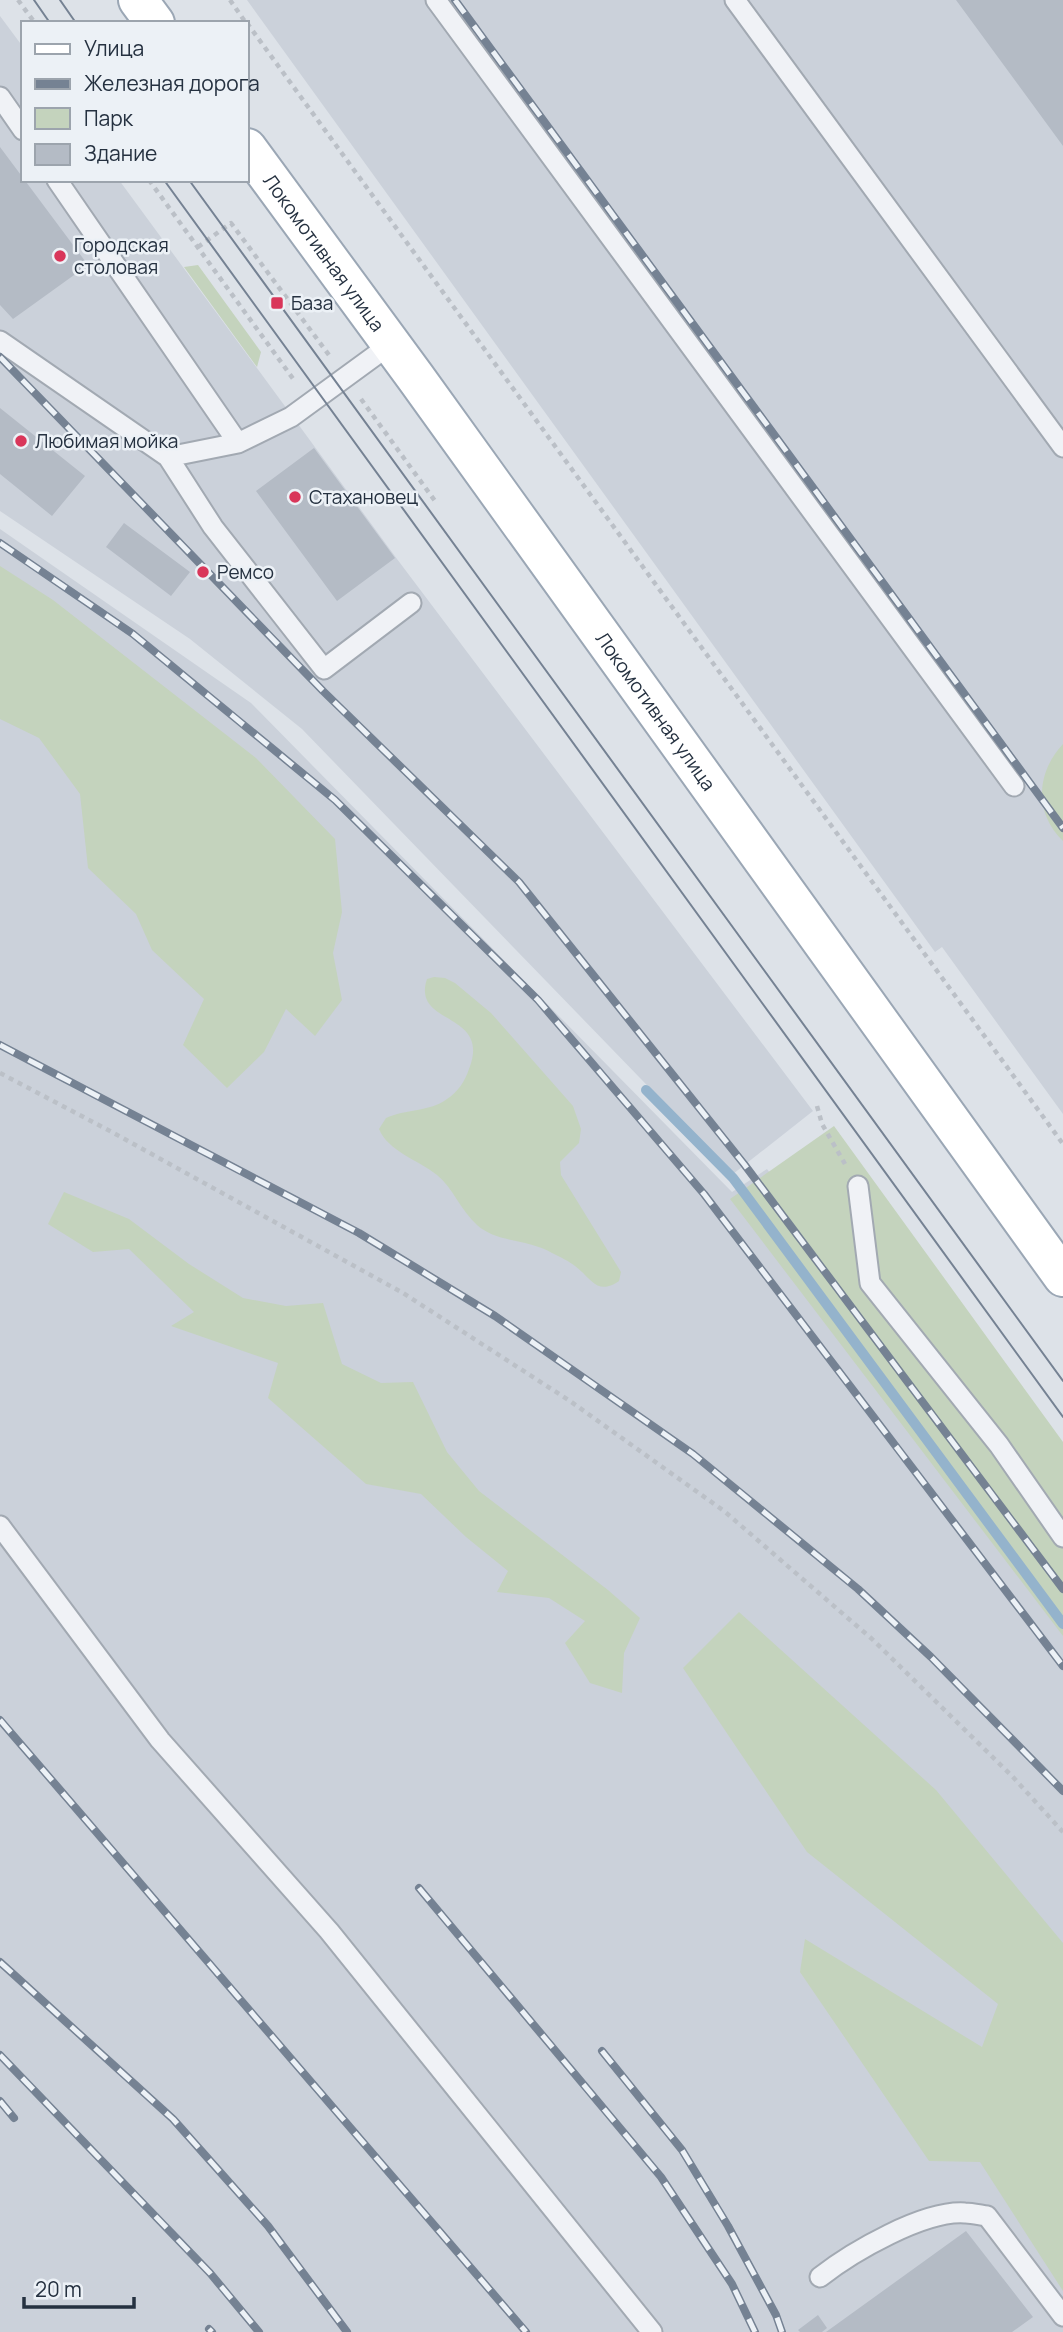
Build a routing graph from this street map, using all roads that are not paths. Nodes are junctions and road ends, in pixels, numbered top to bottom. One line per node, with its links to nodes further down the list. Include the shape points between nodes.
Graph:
1 (138, 0): 4 (main road)
2 (436, 0): 15 (lane)
3 (735, 0): 12 (lane)
4 (154, 21)
5 (0, 97): 6 (lane)
6 (21, 127)
7 (248, 149): 10 (main road, Локомотивная улица)
8 (58, 182): 11 (lane)
9 (0, 341): 13 (lane)
10 (391, 344): 11 (lane, via 291,417); 17 (main road, Локомотивная улица)
11 (238, 443): 13 (lane)
12 (1063, 447)
13 (168, 457): 14 (lane, via 214,527 324,669)
14 (411, 603)
15 (1014, 786)
16 (858, 1186): 19 (lane, via 870,1283 999,1445)
17 (1063, 1276)
18 (0, 1526): 22 (lane, via 160,1740 329,1931)
19 (1063, 1537)
20 (820, 2277): 21 (lane, via 848,2256 925,2219 963,2212 987,2216)
21 (1063, 2316)
22 (652, 2332)

